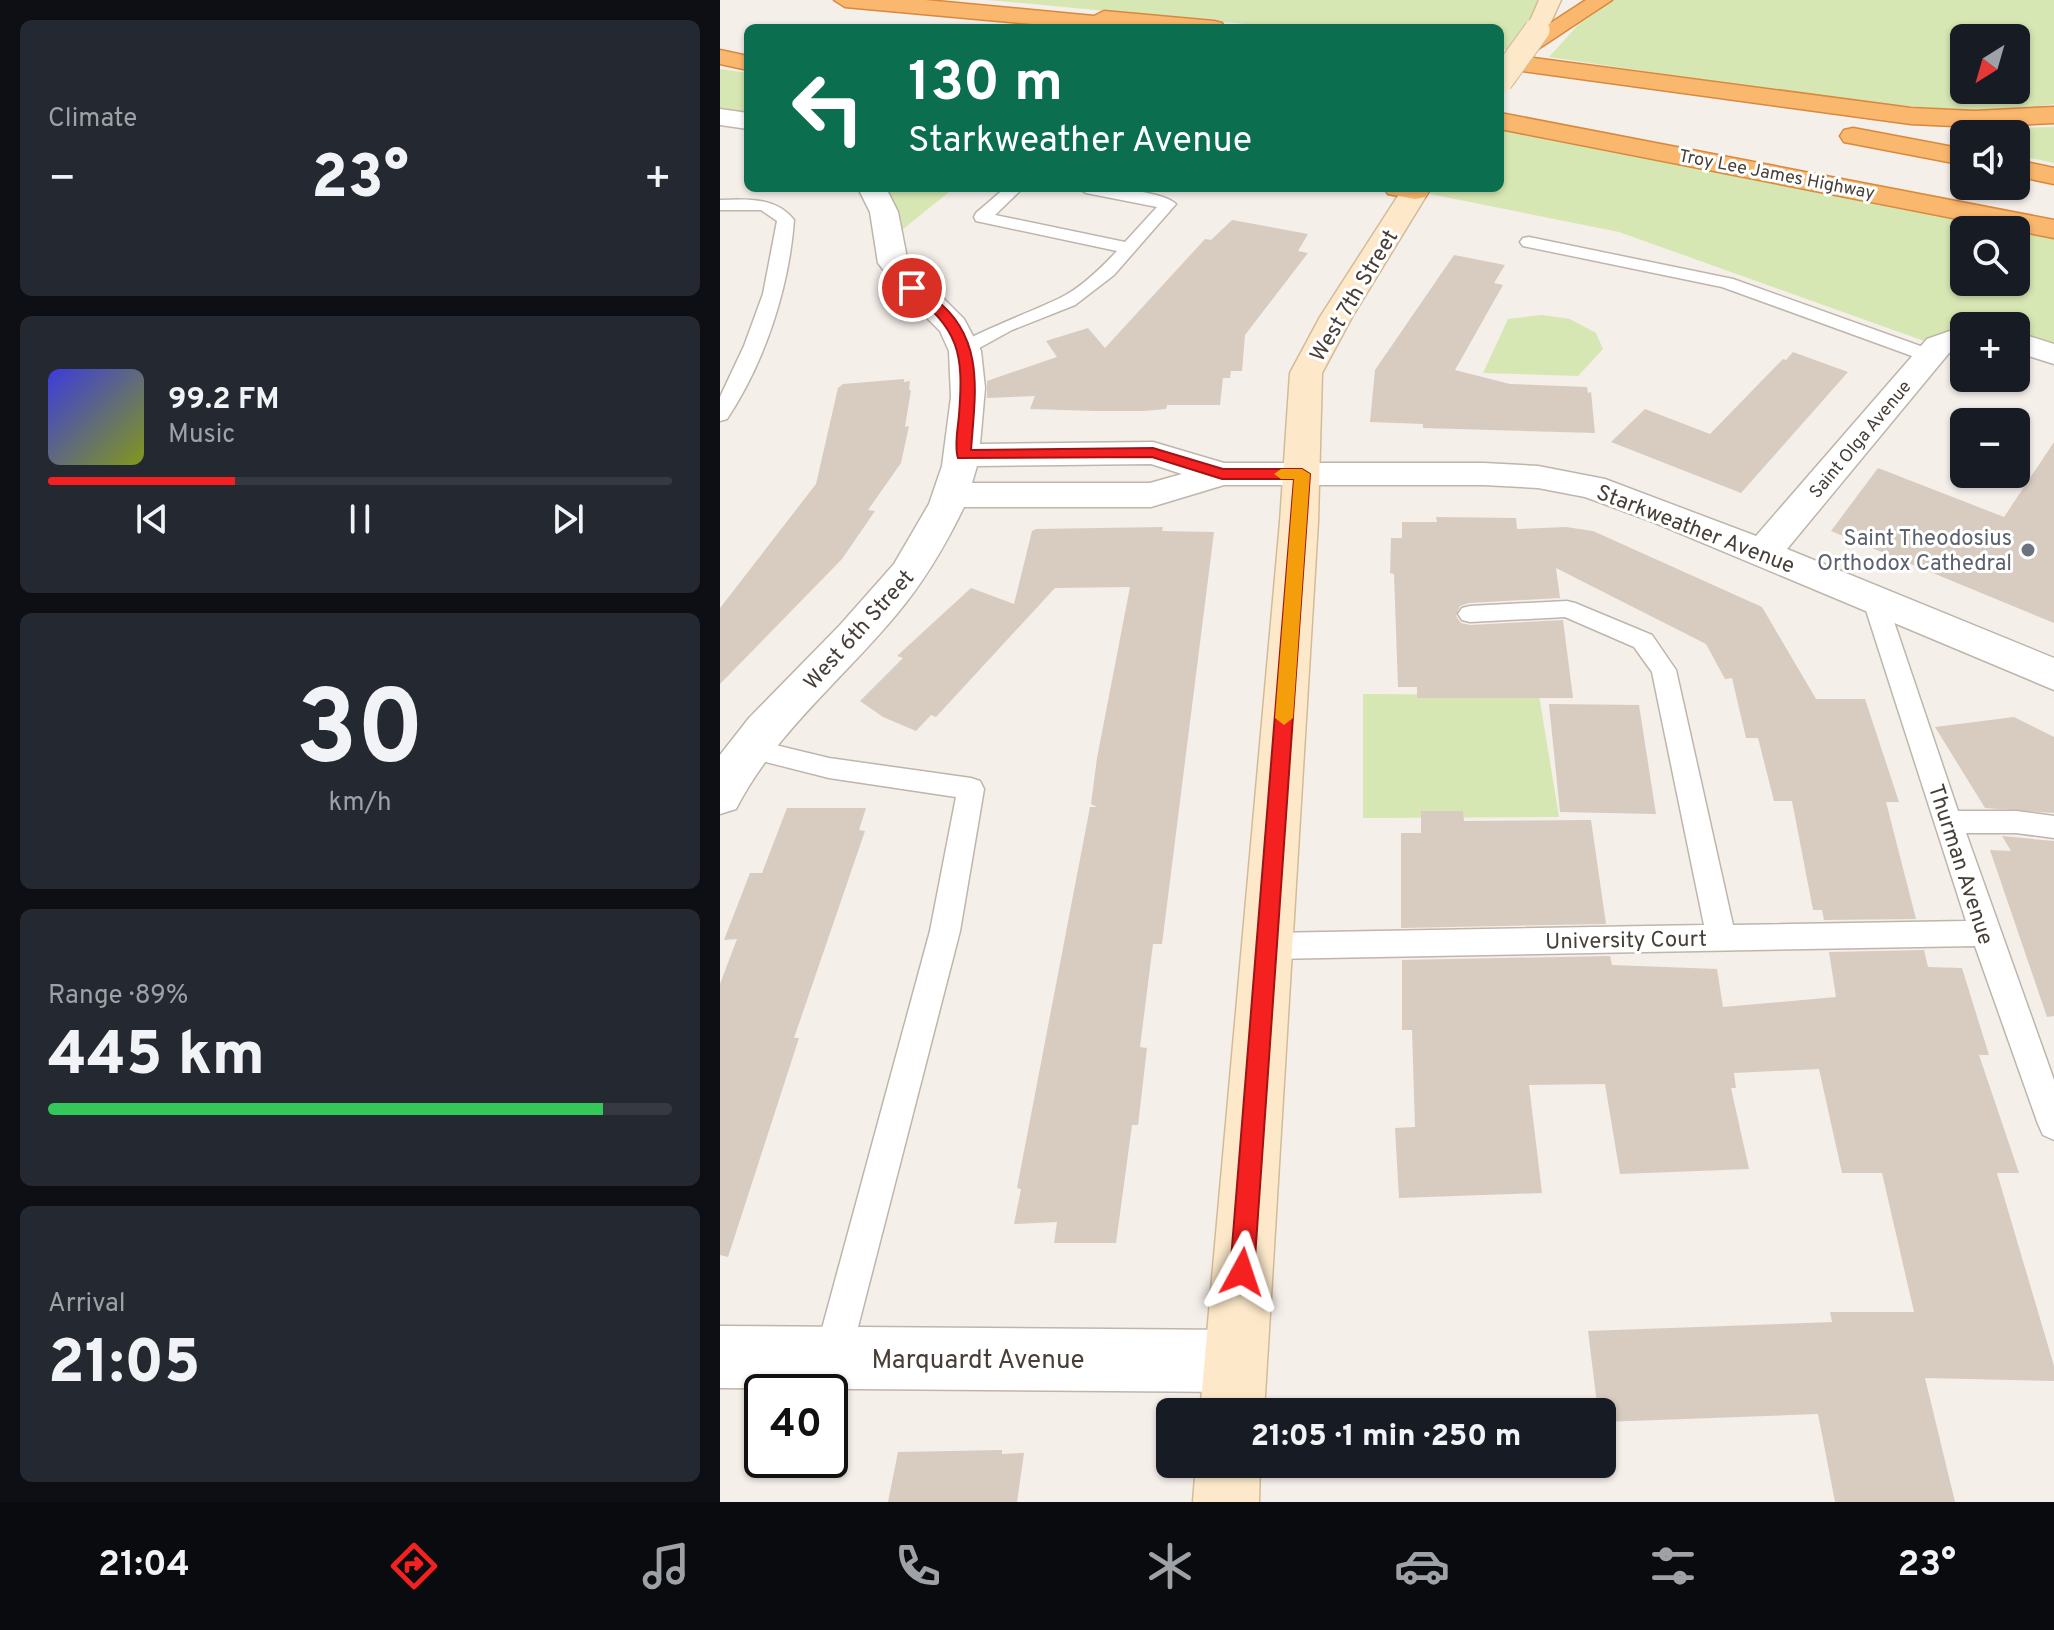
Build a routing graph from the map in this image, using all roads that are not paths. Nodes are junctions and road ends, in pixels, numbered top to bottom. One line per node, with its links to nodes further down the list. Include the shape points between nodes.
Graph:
1 (845, 0): 4 (highway)
2 (1550, 0): 7 (street)
3 (1601, 0): 7 (highway)
4 (1025, 15): 5 (highway); 6 (highway)
5 (1100, 24)
6 (1177, 24)
7 (1543, 31): 8 (street, bridge)
8 (1512, 56): 12 (highway, via 1911,116)
9 (720, 57): 10 (highway)
10 (744, 62)
11 (1504, 79): 16 (highway)
12 (2054, 115)
13 (720, 117): 14 (street)
14 (744, 120)
15 (1504, 122): 24 (highway, Troy Lee James Highway)
16 (1950, 154)
17 (2030, 171): 18 (highway)
18 (2054, 176)
19 (874, 192): 29 (street, West 6th Street, via 885,214 893,262 912,288 938,308)
20 (1010, 192): 26 (lane, via 982,217)
21 (1106, 192): 26 (lane, via 1168,204)
22 (1408, 192): 35 (street, West 7th Street, via 1306,373)
23 (720, 205): 32 (lane, via 763,205 778,210 786,220 772,292 740,381)
24 (2054, 229)
25 (1529, 242): 31 (lane, via 1727,283)
26 (1129, 248): 29 (lane, via 1069,301)
27 (1950, 341): 31 (street, Saint Olga Avenue)
28 (2030, 346): 30 (street)
29 (965, 348): 33 (street, West 6th Street, via 969,381)
30 (2054, 354)
31 (1930, 356): 37 (street, Saint Olga Avenue)
32 (720, 415)
33 (964, 455): 34 (street, Starkweather Avenue, via 1153,453); 36 (street, West 6th Street)
34 (1222, 474): 35 (street, Starkweather Avenue); 36 (street, Starkweather Avenue, via 1151,495)
35 (1302, 474): 37 (street, Starkweather Avenue, via 1538,477 1592,487); 47 (street, West 7th Street)
36 (953, 495): 41 (street, West 6th Street, via 916,565)
37 (1763, 553): 38 (street, Starkweather Avenue)
38 (1875, 601): 40 (street, Starkweather Avenue); 43 (lane, Thurman Avenue)
39 (1470, 614): 46 (lane, via 1567,609 1643,641 1664,670)
40 (2054, 675)
41 (751, 749): 42 (street, West 6th Street); 50 (lane, via 829,768 971,789 945,931)
42 (720, 796)
43 (1948, 822): 44 (lane); 45 (lane, Thurman Avenue)
44 (2054, 827)
45 (1985, 933): 46 (lane, University Court); 48 (lane, Thurman Avenue)
46 (1721, 938): 47 (lane, University Court)
47 (1267, 946): 51 (street, West 7th Street)
48 (2054, 1124)
49 (720, 1357): 50 (street, Marquardt Avenue)
50 (832, 1358): 51 (street, Marquardt Avenue)
51 (1233, 1386)
52 (1227, 1478): 53 (street)
53 (1226, 1502)

